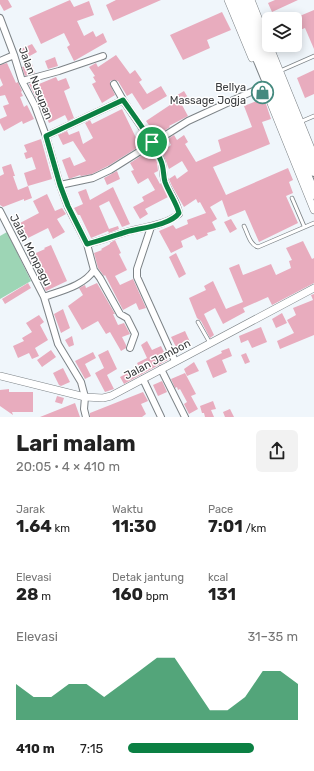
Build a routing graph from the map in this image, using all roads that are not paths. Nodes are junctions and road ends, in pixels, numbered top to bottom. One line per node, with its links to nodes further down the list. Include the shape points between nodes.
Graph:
1 (228, 0): 15 (street)
2 (234, 0): 24 (highway)
3 (244, 0): 21 (highway)
4 (251, 0): 6 (street)
5 (0, 18): 8 (street, Jalan Nusupan)
6 (262, 28)
7 (272, 52): 12 (street)
8 (14, 54): 11 (street); 13 (street, Jalan Nusupan)
9 (103, 56): 13 (street)
10 (314, 56): 12 (lane)
11 (0, 61)
12 (280, 71): 18 (street)
13 (22, 81): 19 (street, Jalan Nusupan)
14 (114, 84): 16 (street)
15 (264, 86): 20 (street, via 193,118); 26 (street)
16 (123, 100): 19 (street); 20 (street)
17 (314, 116): 18 (lane)
18 (300, 122): 21 (street)
19 (46, 136): 23 (street, Jalan Nusupan)
20 (152, 142): 23 (street, via 100,175); 31 (street, via 162,161 165,181 179,213)
21 (311, 154): 22 (highway)
22 (314, 171)
23 (60, 185): 32 (street, Jalan Nusupan)
24 (314, 194)
25 (292, 198): 30 (lane)
26 (314, 210)
27 (0, 211): 35 (street, Jalan Monpagu)
28 (314, 222): 30 (lane)
29 (244, 226): 30 (lane, via 252,244 258,247)
30 (304, 226)
31 (151, 227): 32 (street); 39 (street, via 137,269 137,277)
32 (87, 244): 33 (street, Jalan Nusupan)
33 (94, 270): 35 (street, via 77,284); 38 (street, Jalan Nusupan, via 135,334)
34 (314, 288): 37 (street, Jalan Jambon)
35 (44, 297): 43 (street, via 58,344 81,382)
36 (198, 322): 37 (lane)
37 (210, 343): 39 (street, Jalan Jambon)
38 (130, 348)
39 (176, 362): 40 (street, Jalan Jambon)
40 (161, 369): 42 (street, Jalan Jambon); 46 (street)
41 (0, 376): 43 (street, Jalan Jambon)
42 (143, 379): 43 (street, Jalan Jambon, via 111,396); 45 (street)
43 (85, 397): 44 (street)
44 (86, 417)
45 (161, 417)
46 (185, 417)

